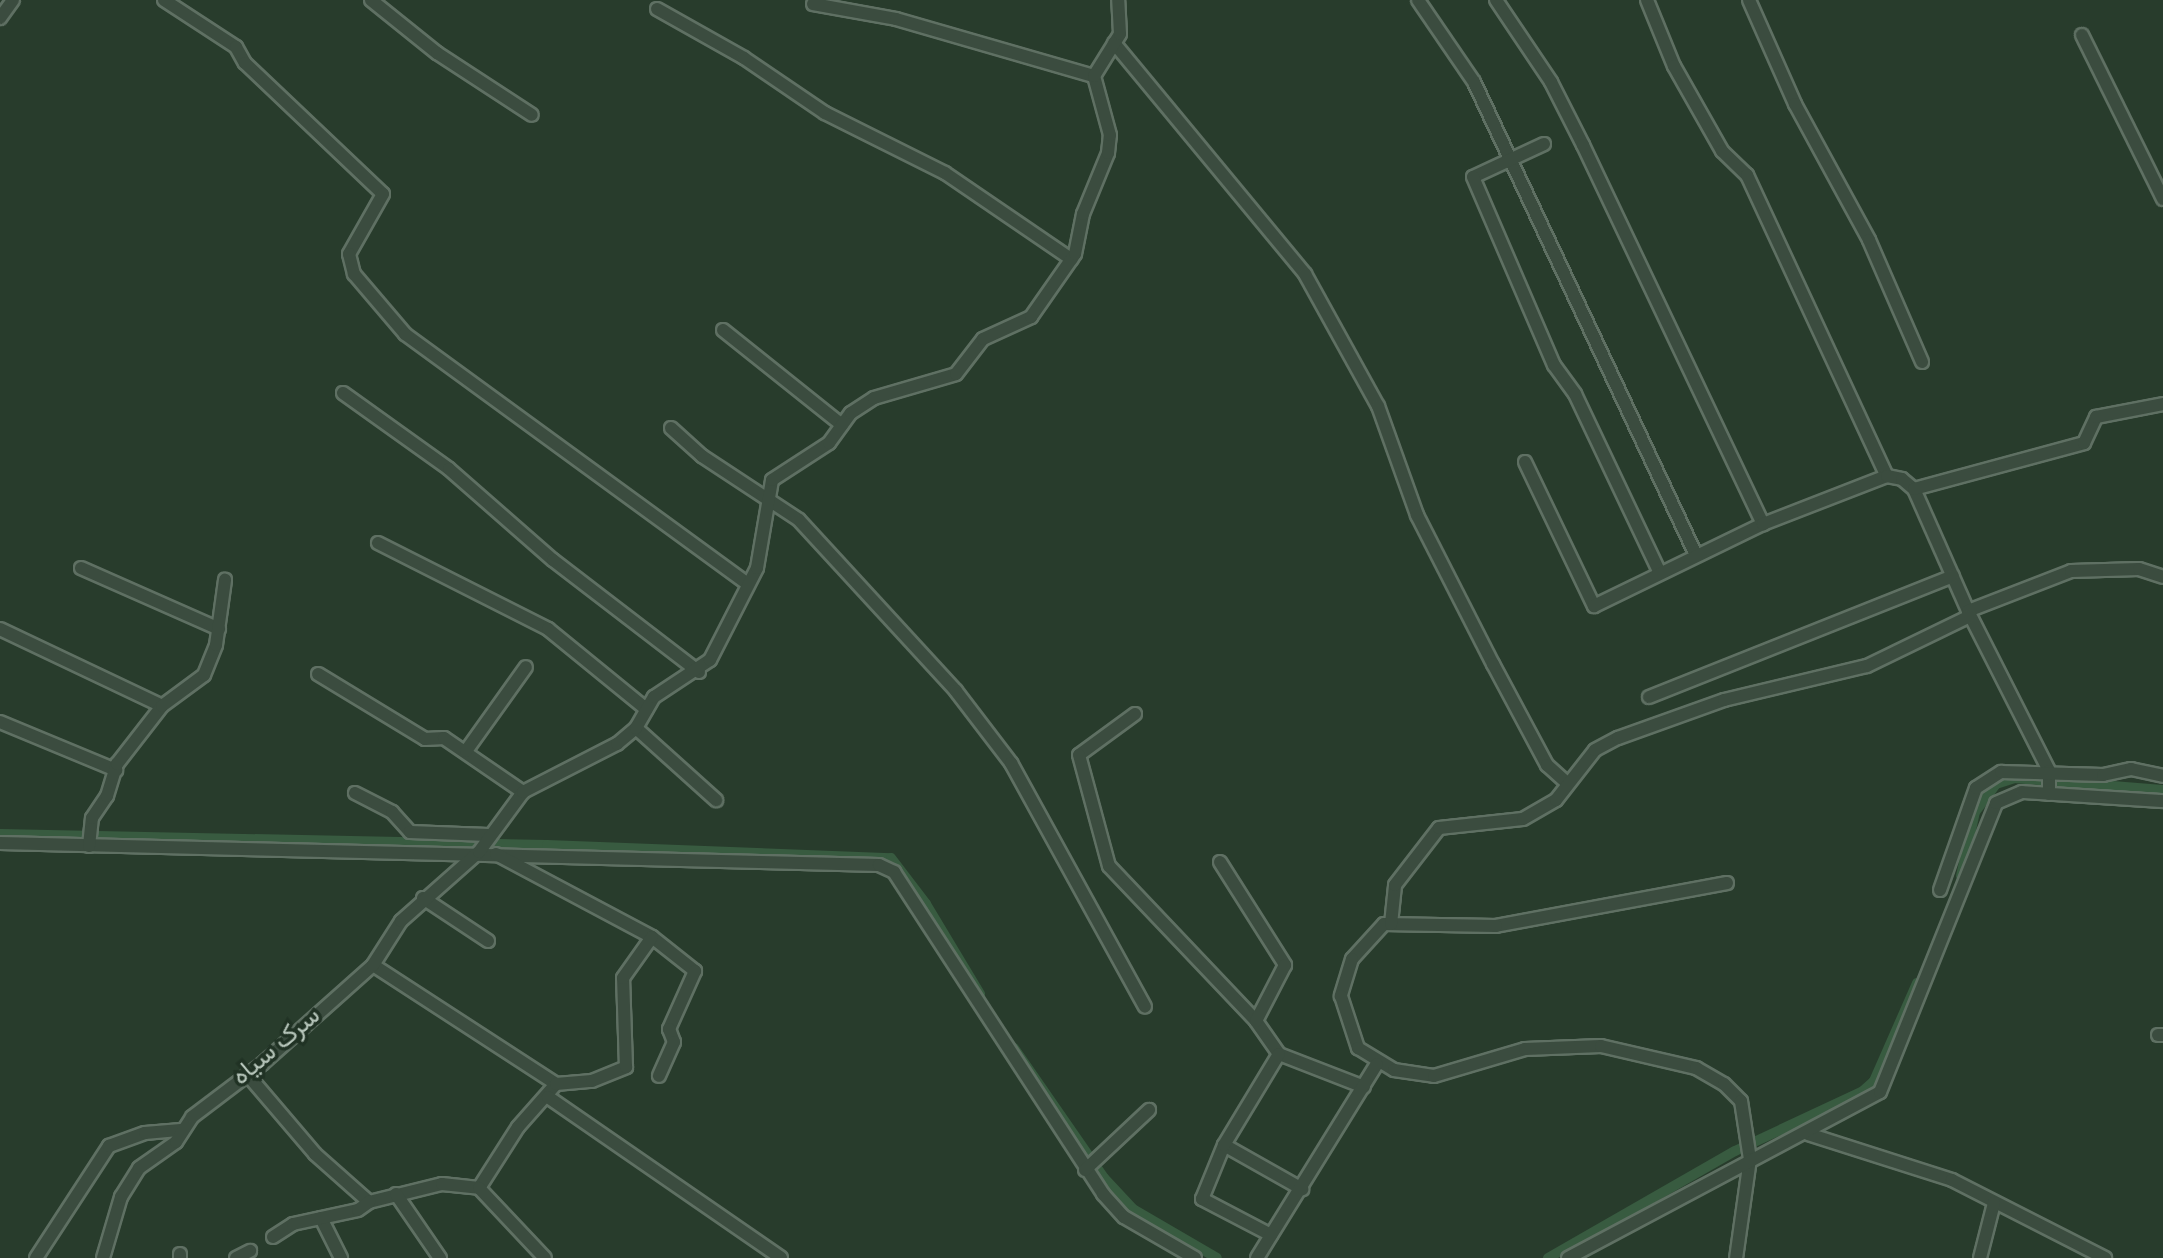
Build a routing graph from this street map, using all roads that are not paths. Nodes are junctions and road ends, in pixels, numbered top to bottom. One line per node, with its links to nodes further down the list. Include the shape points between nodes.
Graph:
1 (13, 0): 11 (street)
2 (164, 0): 38 (street, via 236,47 245,63 383,194 349,254 354,274 405,334)
3 (371, 0): 15 (street, via 437,53)
4 (1118, 0): 13 (street, via 1122,16)
5 (1418, 0): 17 (street, via 1474,82)
6 (1496, 0): 30 (street, via 1551,82)
7 (1647, 0): 27 (street, via 1674,66 1722,151 1747,175)
8 (1749, 0): 21 (street, via 1795,104 1869,240)
9 (813, 4): 14 (street, via 896,19)
10 (657, 9): 19 (street, via 744,58 825,113 945,173)
11 (0, 18)
12 (2082, 35): 18 (street)
13 (1114, 43): 14 (street); 54 (street, via 1305,274 1378,406 1417,515 1486,651 1547,765)
14 (1094, 76): 19 (street, via 1110,135 1108,153)
15 (532, 115)
16 (1544, 144): 17 (street)
17 (1511, 161): 32 (street); 34 (street, via 1473,177 1554,365 1575,394)
18 (2163, 199)
19 (1071, 259): 24 (street, via 1031,317 983,339 956,374 874,398)
20 (723, 330): 24 (street)
21 (1922, 362)
22 (343, 393): 43 (street, via 449,469 553,560)
23 (2163, 404): 28 (street, via 2096,417 2084,443)
24 (842, 425): 29 (street, via 829,443 772,480)
25 (671, 428): 29 (street)
26 (1525, 462): 34 (street, via 1594,606)
27 (1887, 476): 28 (street); 30 (street)
28 (1914, 489): 35 (street)
29 (766, 499): 38 (street, via 761,548); 71 (street, via 799,520 872,595 1002,751)
30 (1763, 524): 32 (street)
31 (378, 543): 47 (street, via 548,629)
32 (1695, 553): 34 (street)
33 (81, 568): 41 (street)
34 (1659, 571)
35 (1953, 576): 39 (street); 45 (street)
36 (2163, 577): 39 (street, via 2139,569 2071,571)
37 (225, 580): 41 (street)
38 (748, 584): 43 (street)
39 (1969, 614): 54 (street, via 1867,666 1724,700 1618,738 1595,750 1587,765); 55 (street)
40 (0, 629): 46 (street)
41 (219, 629): 46 (street, via 204,675)
42 (526, 667): 51 (street)
43 (699, 672): 47 (street, via 667,687)
44 (318, 674): 51 (street, via 425,739 444,738)
45 (1649, 697)
46 (162, 706): 52 (street)
47 (646, 709): 50 (street)
48 (1135, 714): 72 (street, via 1079,755 1100,845 1128,891)
49 (0, 722): 52 (street)
50 (636, 728): 56 (street, via 602,755); 58 (street)
51 (466, 751): 56 (street)
52 (116, 770): 60 (street)
53 (2163, 776): 55 (street, via 2131,769)
54 (1566, 782): 67 (street, via 1556,800 1523,819 1439,828 1395,885)
55 (2048, 783): 59 (street); 65 (street, via 2001,772 1976,788); 82 (street, via 1996,803 1880,1092)
56 (523, 792): 62 (street, سرک سیاه)
57 (355, 793): 62 (street, via 392,812 410,832)
58 (716, 800)
59 (2163, 801)
60 (88, 841): 61 (street); 62 (street)
61 (0, 843)
62 (485, 845): 66 (street, سرک سیاه); 68 (street); 85 (street, via 879,865 894,872)
63 (1220, 862): 72 (street, via 1285,965)
64 (1727, 883): 67 (street, via 1508,925)
65 (1940, 890)
66 (423, 898): 69 (street); 70 (street, سرک سیاه)
67 (1391, 924): 74 (street, via 1367,938 1352,959 1341,996 1358,1048)
68 (652, 937): 76 (street, via 695,971 669,1029 674,1042); 77 (street, via 623,978 626,1067 592,1081)
69 (488, 941)
70 (373, 965): 75 (street, سرک سیاه); 77 (street)
71 (1145, 1007)
72 (1256, 1021): 73 (street)
73 (1279, 1054): 78 (street); 83 (street)
74 (1377, 1064): 78 (street); 84 (street, via 1434,1076 1525,1049 1601,1046 1638,1052 1696,1068 1724,1084 1741,1101)
75 (247, 1074): 81 (street, سرک سیاه); 89 (street, via 315,1154)
76 (659, 1076)
77 (556, 1084): 79 (street)
78 (1364, 1087): 87 (street)
79 (548, 1097): 86 (street, via 523,1121); 102 (street)
80 (1149, 1110): 85 (street)
81 (181, 1130): 96 (street, via 145,1133 109,1146); 97 (street, سرک سیاه, via 176,1142 139,1168 121,1197)
82 (1808, 1134): 84 (street); 90 (street, via 1952,1180)
83 (1224, 1145): 87 (street); 92 (street, via 1202,1199)
84 (1748, 1149): 95 (street); 105 (street)
85 (1091, 1165): 103 (street, via 1124,1217)
86 (479, 1188): 88 (street, via 442,1184); 101 (street)
87 (1302, 1189): 92 (street)
88 (396, 1194): 89 (street); 100 (street)
89 (369, 1202): 91 (street)
90 (1994, 1203): 106 (street); 107 (street)
91 (321, 1218): 93 (street, via 293,1224); 99 (street)
92 (1271, 1235): 104 (street)
93 (273, 1237)
94 (250, 1251): 98 (street)
95 (1575, 1256)
96 (36, 1258)
97 (103, 1258)
98 (236, 1258)
99 (341, 1258)
100 (440, 1258)
101 (545, 1258)
102 (781, 1258)
103 (1195, 1258)
104 (1257, 1258)
105 (1736, 1258)
106 (1980, 1258)
107 (2105, 1258)

